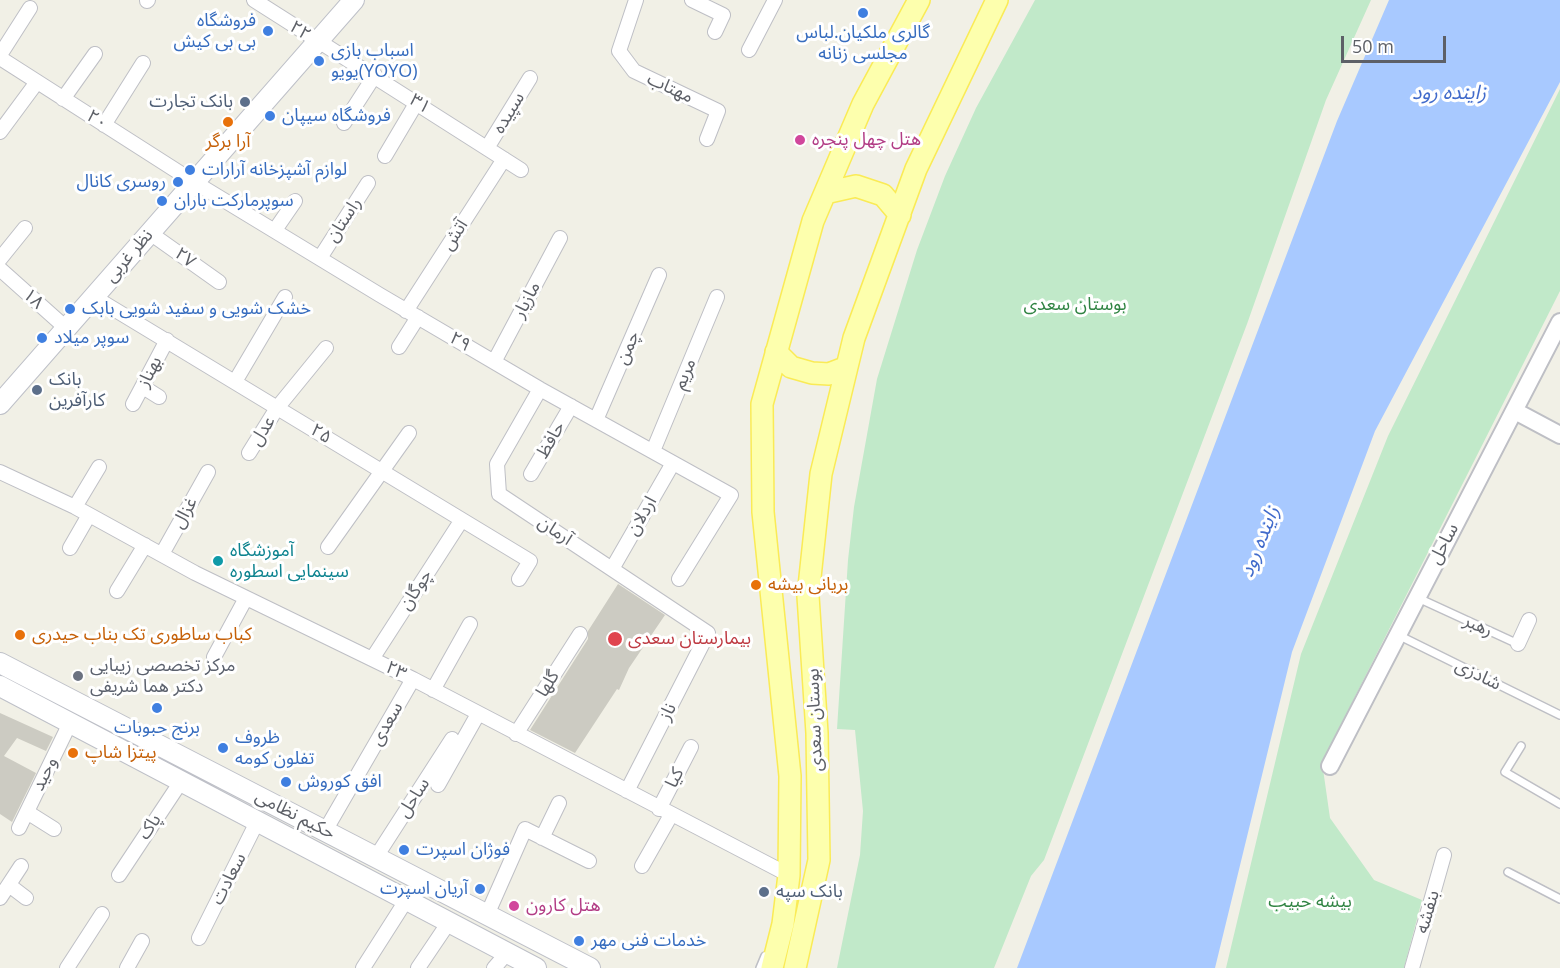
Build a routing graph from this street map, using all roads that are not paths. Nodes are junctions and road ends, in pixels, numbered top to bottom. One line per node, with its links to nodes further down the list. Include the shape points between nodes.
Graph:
1 (254, 0): 10 (street, ۲۲)
2 (354, 0): 10 (main road, نظر غربی)
3 (636, 0): 23 (street, مهتاب, via 619,51 634,71 718,111)
4 (692, 0): 9 (street, via 723,15)
5 (775, 0): 11 (street)
6 (920, 0): 30 (main road, بوستان سعدی, via 863,104)
7 (997, 0): 32 (main road, بوستان سعدی, via 916,169)
8 (30, 8): 13 (street)
9 (715, 32)
10 (317, 42): 15 (street, ۳۱); 28 (main road, نظر غربی)
11 (749, 50)
12 (95, 54): 18 (street)
13 (0, 57): 17 (street, ۲۰)
14 (143, 63): 21 (street)
15 (375, 75): 19 (street, ۳۱); 20 (street)
16 (530, 78): 24 (street, سپیده)
17 (38, 82): 18 (street, ۲۰); 22 (street)
18 (63, 99): 21 (street, ۲۰)
19 (417, 102): 24 (street, ۳۱); 25 (street)
20 (344, 123)
21 (104, 125): 28 (street, ۲۰)
22 (0, 132)
23 (707, 139)
24 (488, 148): 26 (street, ۳۱)
25 (385, 156)
26 (504, 159): 27 (street, ۳۱); 45 (street, آتش)
27 (521, 170)
28 (194, 182): 34 (street, ۲۹); 35 (main road, نظر غربی)
29 (368, 183): 37 (street, راستان)
30 (825, 193): 32 (main road, via 856,186 883,195); 51 (main road, بوستان سعدی, via 813,221)
31 (295, 201): 34 (street)
32 (900, 215): 53 (main road, بوستان سعدی)
33 (25, 228): 38 (street)
34 (275, 230): 37 (street, ۲۹)
35 (150, 232): 41 (street, ۲۷); 42 (main road, نظر غربی)
36 (560, 238): 52 (street, مازیار)
37 (320, 258): 45 (street, ۲۹)
38 (0, 259)
39 (0, 269): 47 (street, ۱۸)
40 (659, 275): 63 (street, چمن)
41 (219, 282)
42 (94, 297): 47 (main road, نظر غربی); 48 (street, ۲۵)
43 (285, 297): 54 (street)
44 (717, 297): 66 (street, مریم)
45 (412, 314): 49 (street, آتش); 52 (street, ۲۹)
46 (1560, 322): 62 (street, ساحل)
47 (66, 328): 58 (main road, نظر غربی)
48 (167, 340): 54 (street, ۲۵); 55 (street, بهناز)
49 (399, 347)
50 (326, 348): 61 (street, عدل)
51 (776, 352): 53 (main road, via 791,367 812,374 829,374); 126 (main road, بوستان سعدی, via 762,404 763,512 790,776)
52 (494, 362): 56 (street, ۲۹)
53 (847, 367): 147 (main road, بوستان سعدی, via 821,474 808,596 817,733 819,860)
54 (236, 380): 61 (street, ۲۵)
55 (143, 387): 57 (street); 59 (street, بهناز)
56 (540, 389): 60 (street, ۲۹); 81 (street, آرمان, via 497,464 499,494)
57 (159, 397)
58 (0, 404)
59 (133, 404)
60 (571, 406): 63 (street, ۲۹); 73 (street, حافظ)
61 (277, 408): 67 (street, عدل); 70 (street, ۲۵)
62 (1515, 411): 65 (street); 85 (street, ساحل)
63 (596, 420): 66 (street, ۲۹)
64 (410, 432): 70 (street)
65 (1560, 435)
66 (652, 452): 68 (street, ۲۹)
67 (249, 453)
68 (673, 463): 81 (street, اردلان); 83 (street, ۲۹, via 731,495)
69 (99, 467): 74 (street)
70 (382, 470): 76 (street, ۲۵); 78 (street)
71 (0, 472): 74 (street, ۲۳)
72 (208, 472): 80 (street, غزال)
73 (531, 474)
74 (75, 507): 75 (street, ۲۳)
75 (89, 515): 77 (street, ۲۳); 79 (street)
76 (461, 521): 82 (street, ۲۵, via 530,561); 94 (street, چوگان)
77 (145, 545): 80 (street, ۲۳); 84 (street)
78 (328, 547)
79 (70, 548)
80 (162, 554): 86 (street, ۲۳)
81 (612, 569): 90 (street, آرمان)
82 (519, 579)
83 (679, 579)
84 (117, 591)
85 (1415, 597): 91 (street, ساحل); 92 (lane, رهبر)
86 (246, 598): 93 (street); 94 (street, ۲۳)
87 (1529, 620): 92 (street, رهبر)
88 (470, 624): 98 (street)
89 (580, 633): 102 (street, گلها)
90 (708, 633): 109 (street, ناز)
91 (1396, 634): 100 (lane, شادزی); 106 (street, ساحل)
92 (1518, 644)
93 (214, 657)
94 (372, 659): 96 (street, ۲۳)
95 (0, 663): 117 (main road, حکیم نظامی)
96 (413, 680): 98 (street, ۲۳); 117 (street, سعدی)
97 (0, 686): 101 (main road, حکیم نظامی)
98 (433, 690): 99 (street, ۲۳)
99 (478, 714): 102 (street, ۲۳); 108 (street)
100 (1560, 715)
101 (70, 721): 107 (main road, حکیم نظامی); 112 (street, وحید)
102 (516, 734): 109 (street, ۲۳)
103 (452, 739): 120 (street, ساحل)
104 (1521, 746): 111 (lane, via 1505,772)
105 (691, 747): 113 (street, کیا)
106 (1330, 766)
107 (182, 780): 114 (main road, حکیم نظامی); 125 (street, پاک)
108 (438, 785)
109 (627, 791): 113 (street, ۲۳)
110 (559, 803): 118 (street)
111 (1560, 804)
112 (27, 812): 115 (street, وحید); 116 (street)
113 (665, 812): 123 (street, کیا); 126 (street, ۲۳)
114 (258, 820): 130 (main road, حکیم نظامی); 135 (street, سعادت)
115 (20, 828)
116 (54, 829)
117 (325, 831): 120 (main road, حکیم نظامی)
118 (542, 838): 121 (street); 133 (street, via 525,829)
119 (1444, 855): 148 (street, بنفشه)
120 (376, 857): 133 (main road, حکیم نظامی)
121 (588, 861)
122 (21, 866): 127 (street)
123 (642, 866)
124 (1508, 872): 131 (lane)
125 (119, 874)
126 (788, 881): 137 (lane); 138 (main road, بوستان سعدی, via 783,924)
127 (9, 885): 128 (street); 129 (street)
128 (26, 897)
129 (0, 898)
130 (407, 898): 134 (main road, حکیم نظامی); 142 (street)
131 (1560, 899)
132 (102, 914): 141 (street)
133 (487, 915): 145 (main road, حکیم نظامی)
134 (449, 921): 139 (main road, حکیم نظامی); 143 (street)
135 (199, 938)
136 (142, 941): 140 (street)
137 (770, 941)
138 (769, 960): 146 (lane)
139 (501, 961): 144 (main road, حکیم نظامی)
140 (130, 967)
141 (68, 968)
142 (363, 968)
143 (418, 968)
144 (536, 968)
145 (590, 968)
146 (760, 968)
147 (795, 968)
148 (1412, 968)

